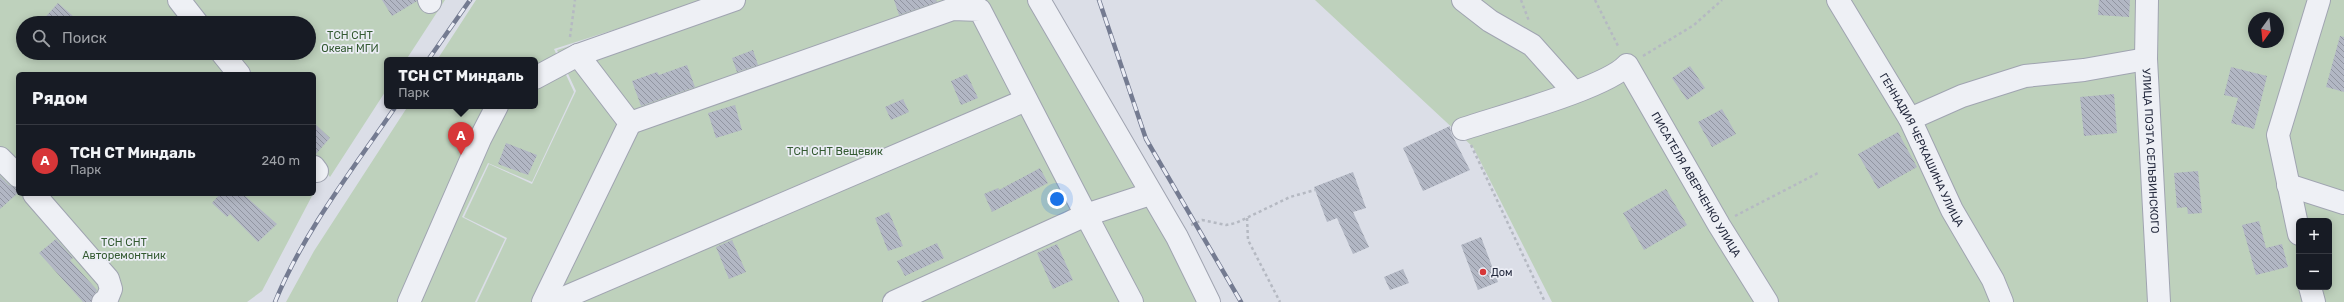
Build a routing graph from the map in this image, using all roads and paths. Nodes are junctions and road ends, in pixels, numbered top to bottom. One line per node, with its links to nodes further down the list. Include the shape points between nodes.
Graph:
1 (179, 0): 11 (street)
2 (575, 0): 12 (path)
3 (734, 0): 12 (street)
4 (1039, 0): 29 (street)
5 (1463, 0): 18 (street, via 1490,20 1532,45)
6 (1595, 0): 15 (path)
7 (1722, 0): 15 (path, via 1694,25)
8 (1838, 0): 21 (street, ГЕННАДИЯ ЧЕРКАШИНА УЛИЦА)
9 (2147, 0): 13 (street, УЛИЦА ПОЭТА СЕЛЬВИНСКОГО)
10 (2319, 0): 27 (street, via 2278,135)
11 (192, 16)
12 (572, 57): 17 (street); 22 (street)
13 (2146, 59): 21 (street, via 2025,76 1962,96); 49 (street, УЛИЦА ПОЭТА СЕЛЬВИНСКОГО)
14 (228, 60): 16 (street)
15 (1627, 65): 18 (street, via 1620,73); 35 (street, ПИСАТЕЛЯ АВЕРЧЕНКО УЛИЦА)
16 (237, 72)
17 (538, 76)
18 (1574, 92): 23 (street)
19 (1026, 100): 22 (street, via 980,10 953,8); 32 (street); 41 (street)
20 (496, 109): 39 (street, via 480,139)
21 (1910, 118): 48 (street, ГЕННАДИЯ ЧЕРКАШИНА УЛИЦА, via 1952,210 1993,280)
22 (630, 123): 40 (street)
23 (1463, 129): 46 (path)
24 (0, 158): 26 (street)
25 (1818, 173): 35 (path)
26 (16, 174)
27 (2288, 185): 31 (street); 34 (street)
28 (1315, 190): 33 (path, via 1290,197)
29 (1150, 194): 32 (street); 36 (street)
30 (36, 196): 38 (street, via 108,279 111,289)
31 (2344, 203)
32 (1086, 215): 42 (street); 43 (street)
33 (1247, 218): 36 (path, via 1226,225 1202,220 1188,226); 45 (path, via 1248,240)
34 (2296, 221)
35 (1719, 225): 47 (street, ПИСАТЕЛЯ АВЕРЧЕНКО УЛИЦА)
36 (1177, 237): 44 (street)
37 (2311, 290): 50 (street)
38 (103, 302)
39 (409, 302)
40 (543, 302)
41 (554, 302)
42 (894, 302)
43 (1132, 302)
44 (1209, 302)
45 (1280, 302)
46 (1545, 302)
47 (1767, 302)
48 (2002, 302)
49 (2159, 302)
50 (2314, 302)

